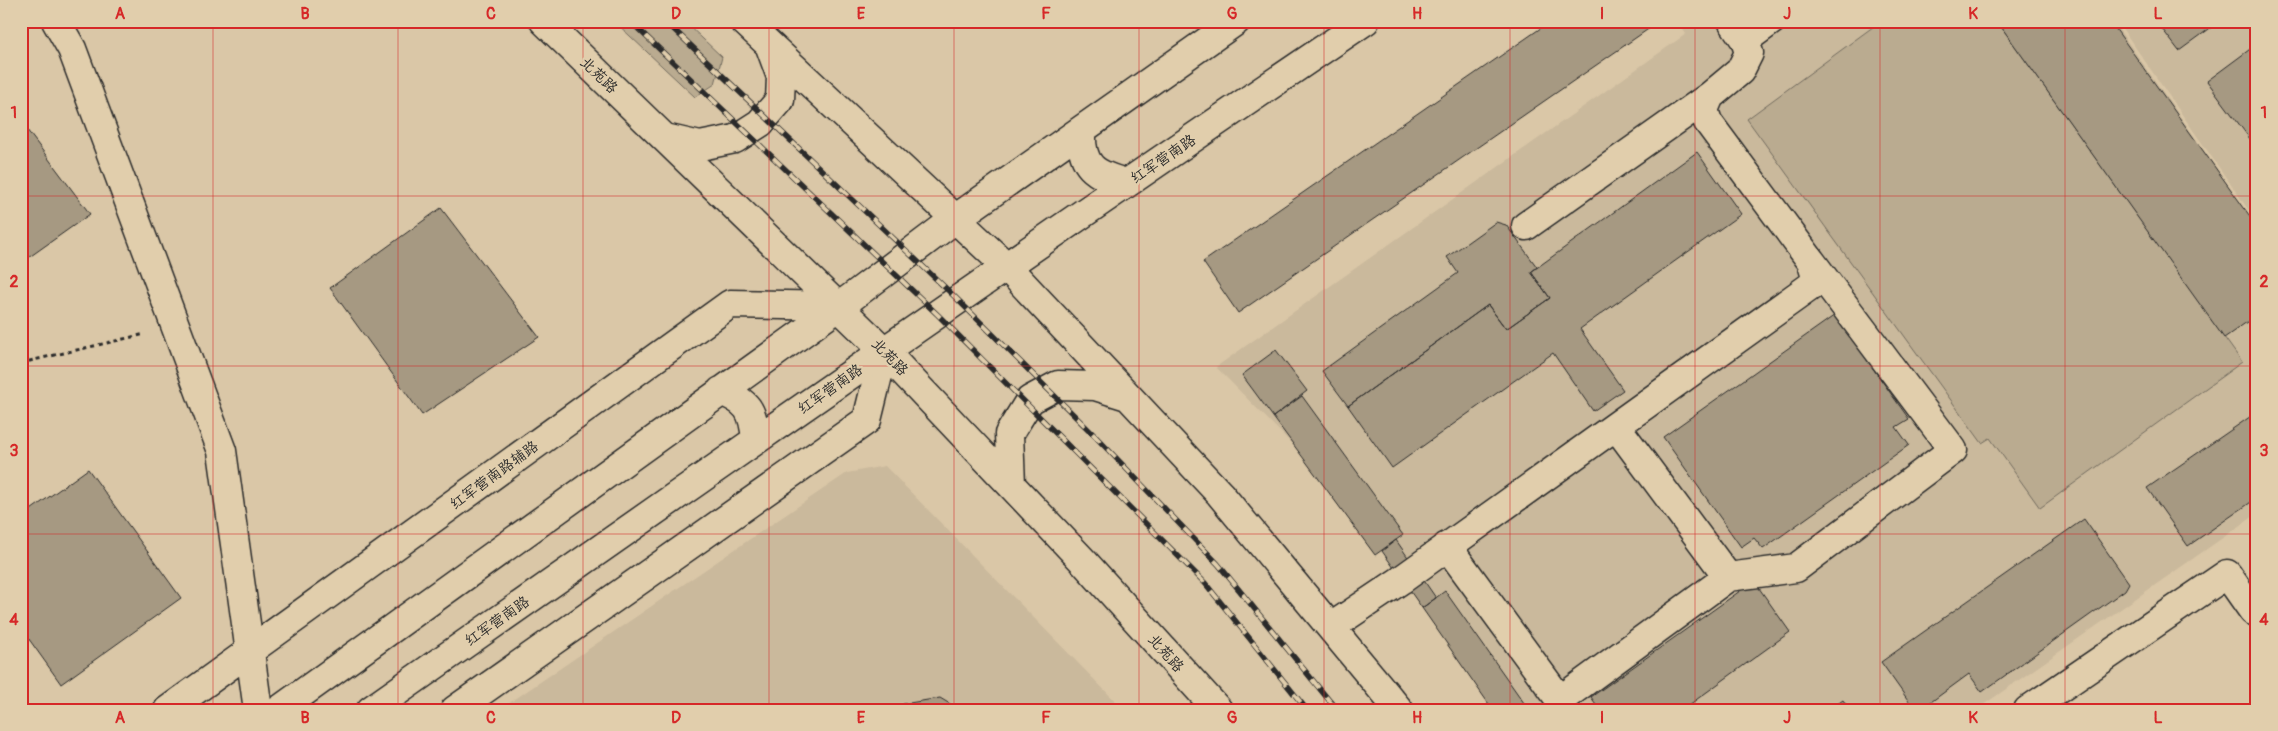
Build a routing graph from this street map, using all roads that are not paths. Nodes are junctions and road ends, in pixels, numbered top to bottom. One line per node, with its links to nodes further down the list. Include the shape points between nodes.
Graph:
1 (56, 21): 28 (main road, via 72,48 222,451)
2 (544, 21): 11 (main road, 北苑路)
3 (744, 21): 8 (main road)
4 (1236, 21): 10 (main road)
5 (1365, 21): 12 (main road, 红军营南路)
6 (1772, 21): 7 (main road)
7 (1738, 30): 9 (main road, via 1748,53 1740,71)
8 (769, 45): 11 (main road, via 781,77 780,100 760,123 735,139 700,146); 13 (main road)
9 (1710, 96): 14 (main road); 15 (main road, via 1704,110 1708,122)
10 (1082, 130): 12 (main road, via 1081,148 1089,164 1104,177); 13 (main road)
11 (664, 137): 17 (main road, 北苑路)
12 (1127, 183): 16 (main road, 红军营南路)
13 (956, 219): 16 (main road); 17 (main road)
14 (1526, 226)
15 (1811, 261): 21 (main road, via 1816,277 1811,286); 25 (main road, via 1953,450 1796,568)
16 (1006, 266): 18 (main road, 红军营南路); 20 (main road)
17 (840, 306): 18 (main road, 北苑路); 19 (main road); 28 (main road, 红军营南路辅路, via 730,304)
18 (884, 351): 22 (main road, 红军营南路); 23 (main road, 北苑路); 33 (main road, via 867,420)
19 (721, 391): 22 (main road, via 739,398 748,408); 31 (main road)
20 (1128, 396): 23 (main road, via 1095,386 1058,385 1030,400 1009,434); 27 (main road, via 1220,494)
21 (1616, 426): 24 (main road); 25 (main road)
22 (756, 439): 32 (main road, 红军营南路)
23 (1011, 485): 34 (main road, 北苑路)
24 (1448, 546): 25 (main road, via 1560,700); 27 (main road)
25 (1728, 577)
26 (2255, 612): 36 (main road, via 2227,574)
27 (1331, 627): 35 (main road)
28 (250, 651): 29 (main road, 红军营南路辅路); 30 (main road)
29 (168, 710)
30 (258, 710)
31 (279, 710)
32 (370, 710)
33 (454, 710)
34 (1218, 710)
35 (1399, 710)
36 (2028, 710)

